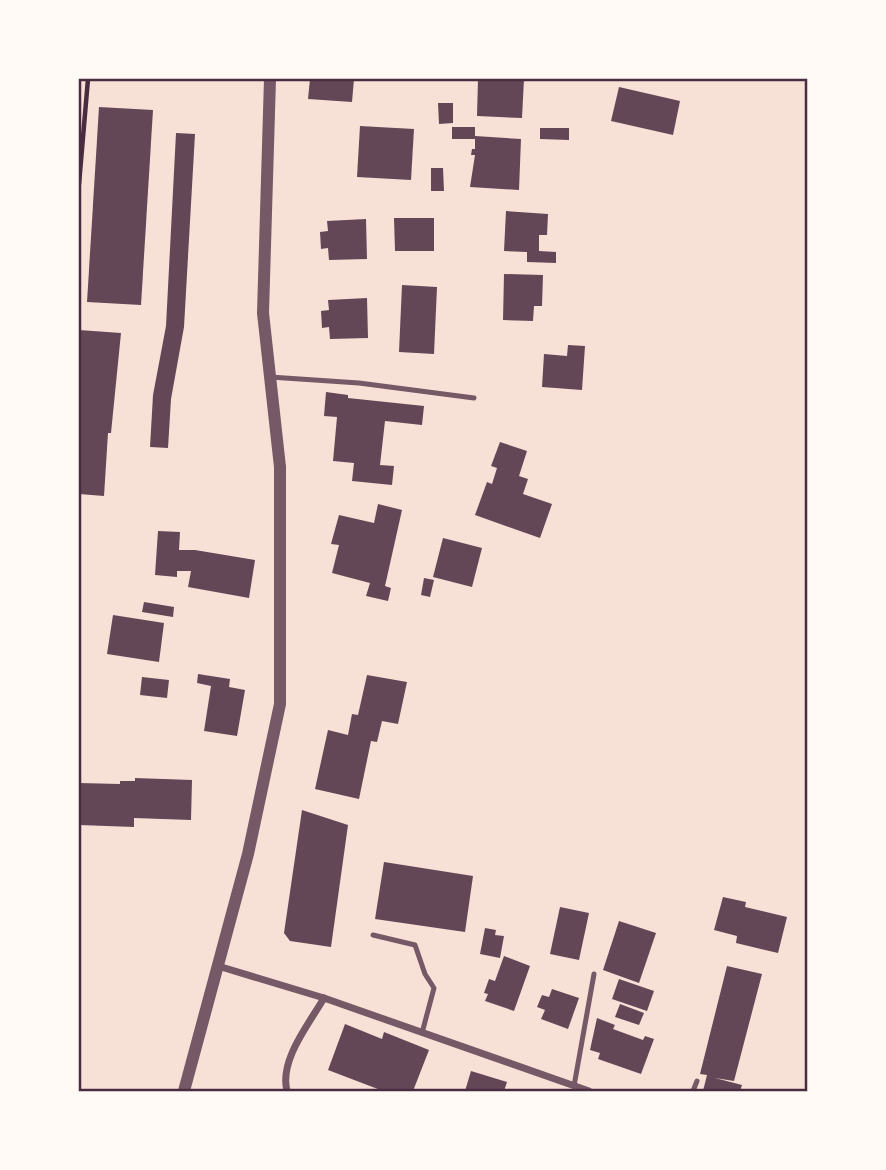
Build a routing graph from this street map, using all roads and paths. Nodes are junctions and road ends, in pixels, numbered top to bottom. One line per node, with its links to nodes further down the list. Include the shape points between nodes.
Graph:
1 (88, 79): 3 (path)
2 (270, 79): 4 (street, via 263,313)
3 (79, 184)
4 (270, 377): 5 (lane); 7 (street, via 280,467 280,704)
5 (474, 398)
6 (373, 935): 10 (lane, via 415,945 434,988)
7 (218, 966): 9 (street); 13 (street)
8 (594, 974): 12 (lane)
9 (324, 998): 10 (street); 14 (street, via 288,1062)
10 (422, 1033): 12 (street)
11 (697, 1081): 16 (lane)
12 (574, 1086): 15 (street)
13 (184, 1091)
14 (287, 1091)
15 (589, 1091)
16 (693, 1091)

